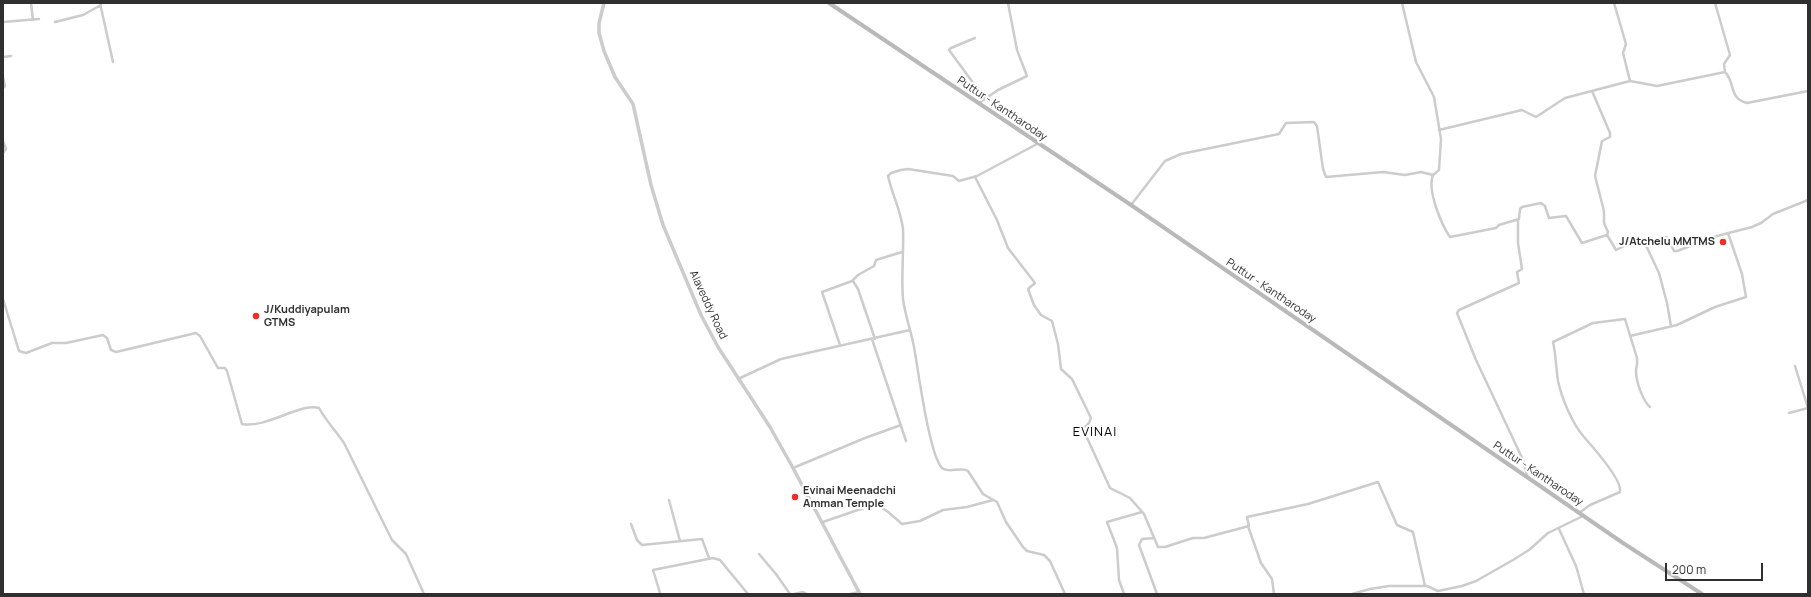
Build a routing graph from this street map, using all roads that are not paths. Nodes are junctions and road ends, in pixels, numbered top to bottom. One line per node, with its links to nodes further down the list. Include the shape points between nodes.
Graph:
1 (31, 3): 10 (street)
2 (604, 3): 46 (street, Alaveddy Road, via 599,33 615,77 633,104 651,185 663,225 701,315)
3 (829, 3): 24 (main road, Puttur - Kantharoday)
4 (1008, 3): 23 (street, via 1017,50 1027,76)
5 (1402, 3): 25 (street, via 1416,62 1434,97)
6 (1614, 3): 19 (street, via 1626,44 1623,53)
7 (1715, 3): 17 (street, via 1730,55 1724,64)
8 (101, 4): 12 (street, via 83,15); 16 (street)
9 (39, 19): 10 (street)
10 (33, 20): 11 (street)
11 (3, 22)
12 (55, 22)
13 (975, 38): 23 (street, via 949,50)
14 (11, 56): 15 (street)
15 (3, 57)
16 (113, 62)
17 (1725, 72): 19 (street, via 1657,86); 22 (street, via 1735,96 1747,103)
18 (3, 77): 20 (street)
19 (1630, 81): 21 (street)
20 (3, 88)
21 (1592, 91): 25 (street, via 1565,98 1536,117 1522,110); 35 (street, via 1610,133 1610,137 1600,144 1596,176)
22 (1808, 91)
23 (985, 99): 24 (street)
24 (978, 104): 27 (main road, Puttur - Kantharoday)
25 (1439, 130): 29 (street, via 1439,170)
26 (3, 141): 28 (street, via 6,149)
27 (1037, 144): 30 (street); 32 (main road, Puttur - Kantharoday)
28 (3, 153)
29 (1433, 175): 32 (street, via 1421,172 1405,175 1384,172 1326,177 1317,126 1314,122 1286,123 1279,134 1181,154 1165,161); 33 (street, via 1432,194 1450,237 1496,228)
30 (975, 177): 37 (street, via 959,181 953,176 908,169 888,176 903,228); 56 (street, via 1008,248 1035,283 1028,289 1034,305 1041,315 1052,321 1061,369 1072,379 1090,418 1083,429 1084,435 1110,488 1130,498)
31 (1808, 200): 34 (street, via 1773,214 1752,227)
32 (1131, 205): 53 (main road, Puttur - Kantharoday)
33 (1518, 219): 35 (street, via 1522,207 1541,203 1545,206 1549,218 1566,216 1582,243); 53 (street, via 1522,270 1517,272 1519,283 1457,313 1524,462)
34 (1728, 233): 36 (street, via 1677,251 1671,248 1667,237 1649,241); 40 (street, via 1742,274 1746,297)
35 (1607, 235): 36 (street, via 1616,250)
36 (1643, 239): 40 (street, via 1659,273)
37 (902, 252): 41 (street, via 903,301); 44 (street, via 876,260 874,266 852,281 822,292)
38 (853, 282): 43 (street, via 858,289)
39 (3, 299): 70 (street, via 18,351 21,353 52,344 103,335 107,338 111,350 116,352 196,333 218,368 225,368 227,371 242,424 263,422 277,419 286,413 319,408 325,420 344,443 392,540 406,554)
40 (1671, 326): 42 (street)
41 (910, 330): 43 (street); 54 (street, via 930,436 942,468 965,469 983,494)
42 (1630, 336): 47 (street, via 1637,358 1636,370 1640,391); 57 (street, via 1628,323 1625,319 1619,319 1593,324 1553,342 1558,381 1568,409 1583,436 1593,446 1621,488 1620,492 1590,505)
43 (874, 339): 44 (street); 50 (street)
44 (840, 345): 46 (street, via 781,359)
45 (1795, 366): 48 (street)
46 (738, 379): 52 (street, Alaveddy Road)
47 (1650, 407)
48 (1808, 408): 49 (street)
49 (1789, 413)
50 (901, 425): 51 (street); 52 (street)
51 (906, 441)
52 (793, 468): 59 (street, Alaveddy Road)
53 (1527, 477): 57 (main road, Puttur - Kantharoday)
54 (995, 499): 59 (street, via 967,507 943,510 920,520 902,524 875,504); 76 (street, via 1006,522 1023,547 1027,551 1044,555 1050,561)
55 (668, 500): 64 (street)
56 (1142, 512): 63 (street); 77 (street, via 1107,522 1117,548 1119,580)
57 (1579, 513): 58 (main road, Puttur - Kantharoday)
58 (1584, 516): 62 (street); 82 (main road, Puttur - Kantharoday)
59 (823, 522): 69 (street, Alaveddy Road)
60 (631, 524): 64 (street, via 637,540 642,544)
61 (1248, 526): 63 (street, via 1165,547 1158,547); 67 (street, via 1247,517 1308,504 1378,482 1397,526 1413,532); 79 (street, via 1261,563 1272,579)
62 (1559, 529): 67 (street, via 1548,533 1529,550 1476,581 1438,591); 81 (street, via 1576,566)
63 (1154, 538): 78 (street, via 1142,539 1139,545)
64 (680, 541): 66 (street, via 702,539)
65 (759, 554): 72 (street)
66 (709, 558): 68 (street, via 653,570); 71 (street, via 720,560)
67 (1425, 586): 80 (street, via 1389,586)
68 (660, 593)
69 (859, 593): 75 (street)
70 (424, 594)
71 (748, 594)
72 (790, 594)
73 (794, 594): 74 (street)
74 (807, 594)
75 (850, 594)
76 (1065, 594)
77 (1124, 594)
78 (1157, 594)
79 (1274, 594)
80 (1352, 594)
81 (1584, 594)
82 (1702, 594)

